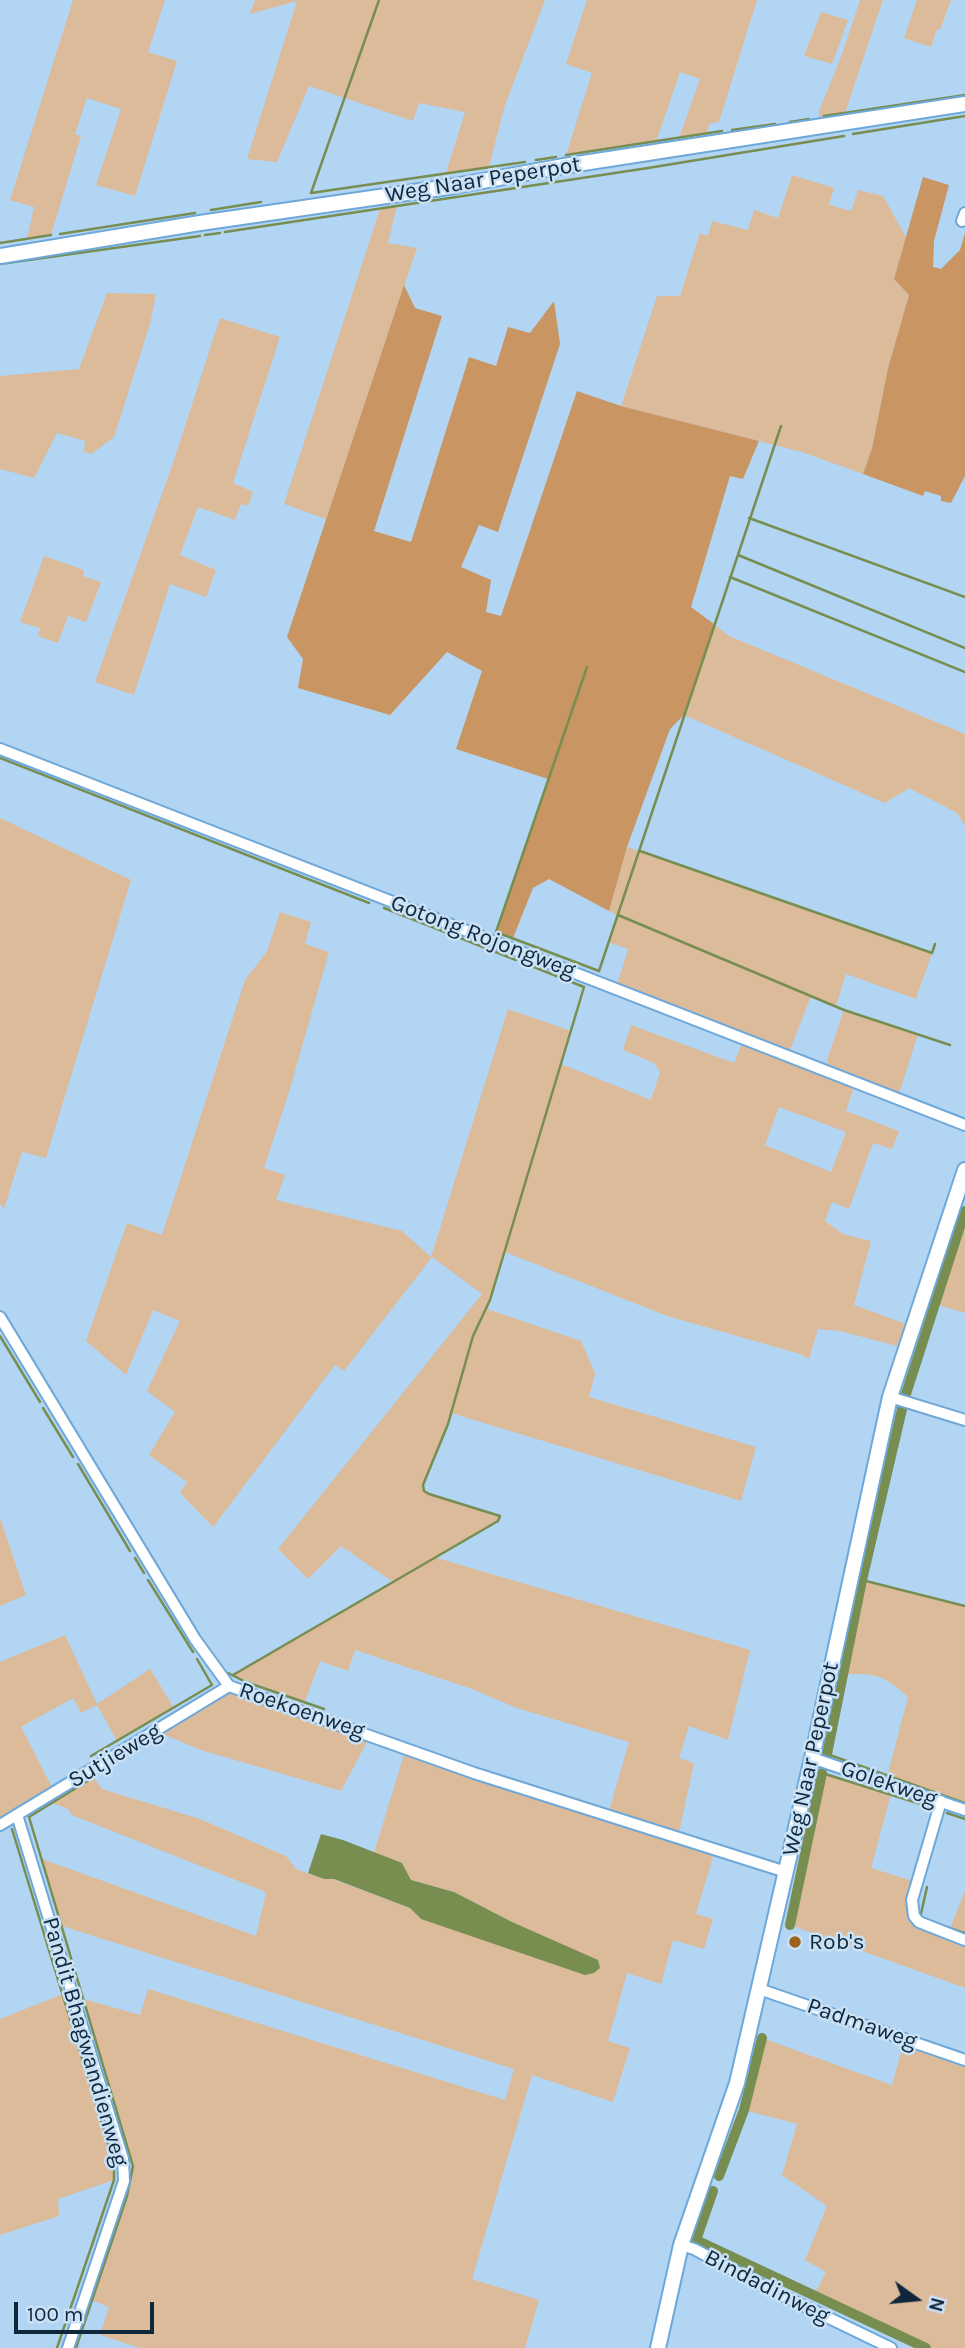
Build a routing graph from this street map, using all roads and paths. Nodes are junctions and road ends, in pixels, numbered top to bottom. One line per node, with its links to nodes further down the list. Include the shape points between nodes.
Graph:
1 (965, 104): 2 (street, Weg Naar Peperpot)
2 (0, 256)
3 (0, 749): 4 (street, Gotong Rojongweg)
4 (965, 1125)
5 (965, 1170): 7 (street, Weg Naar Peperpot)
6 (0, 1317): 9 (street, Roekoenweg, via 195,1639)
7 (890, 1397): 8 (street); 10 (street, Weg Naar Peperpot)
8 (965, 1420)
9 (229, 1686): 13 (street, Sutjieweg); 15 (street, Roekoenweg, via 474,1773)
10 (812, 1758): 11 (street, Golekweg); 15 (street, Weg Naar Peperpot)
11 (941, 1801): 12 (street, Golekweg); 16 (street, via 912,1909 919,1922)
12 (965, 1810)
13 (17, 1815): 14 (street, Sutjieweg); 20 (street, Pandit Bhagwandienweg, via 123,2159 124,2181)
14 (0, 1825)
15 (786, 1872): 17 (street, Weg Naar Peperpot)
16 (965, 1940)
17 (759, 1989): 18 (street, Padmaweg); 19 (street, Weg Naar Peperpot, via 737,2083)
18 (965, 2060)
19 (681, 2245): 21 (street, Weg Naar Peperpot); 22 (street, Bindadinweg)
20 (68, 2348)
21 (658, 2348)
22 (891, 2348)

